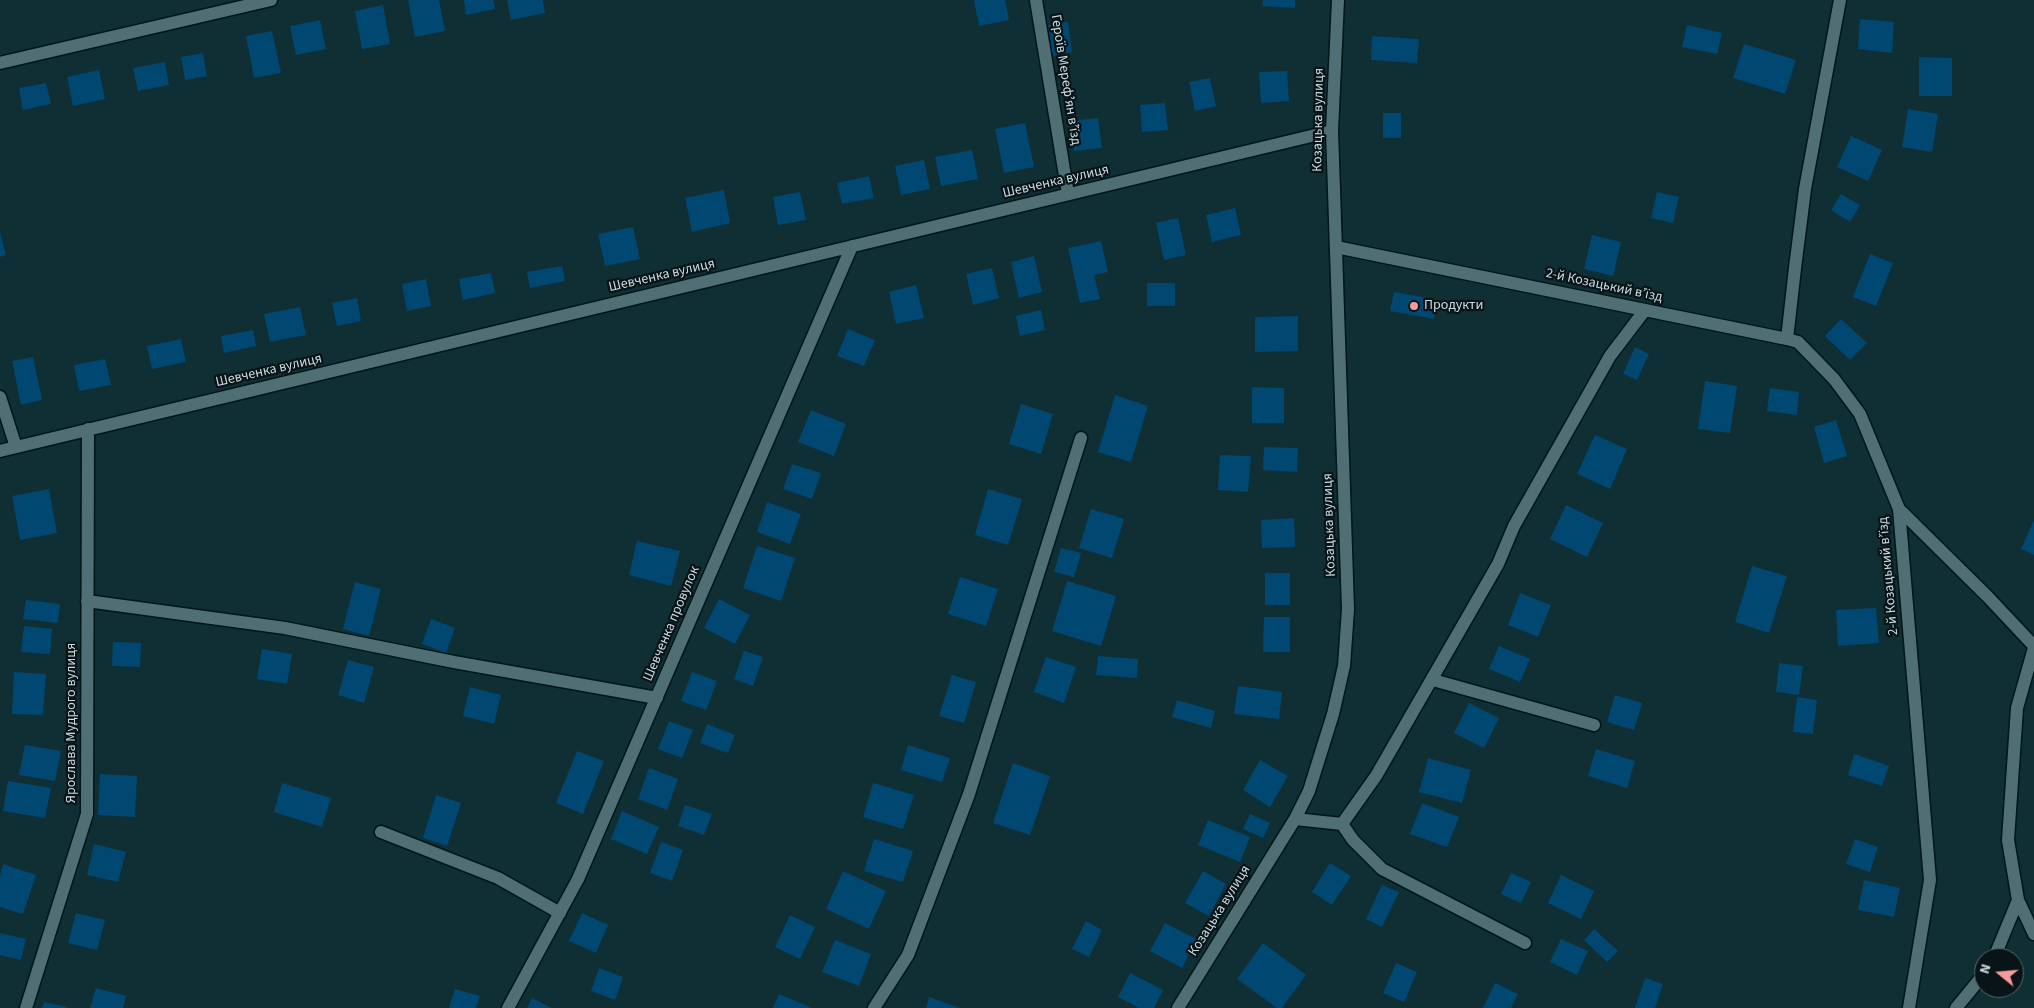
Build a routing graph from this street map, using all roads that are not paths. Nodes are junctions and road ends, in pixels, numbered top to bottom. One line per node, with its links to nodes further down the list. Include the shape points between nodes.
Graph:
1 (271, 0): 5 (street)
2 (1036, 0): 7 (street, Героїв Мерефʼян вʼїзд)
3 (1338, 0): 6 (street, Козацька вулиця)
4 (1840, 0): 11 (street, via 1805,189)
5 (0, 63)
6 (1332, 131): 7 (street, Шевченка вулиця); 9 (street, Козацька вулиця)
7 (1068, 194): 8 (street, Шевченка вулиця)
8 (852, 246): 13 (street, Шевченка вулиця); 21 (street, Шевченка провулок)
9 (1336, 247): 10 (street, 2-й Козацький в’їзд); 23 (street, Козацька вулиця, via 1348,609 1344,666 1309,791)
10 (1645, 310): 11 (street, 2-й Козацький в’їзд); 20 (street, via 1610,356 1514,526 1498,564)
11 (1788, 339): 17 (street, 2-й Козацький в’їзд, via 1798,342 1834,379 1860,414)
12 (0, 396): 15 (street)
13 (88, 429): 15 (street, Шевченка вулиця); 18 (street, Ярослава Мудрого вулиця)
14 (1081, 438): 34 (street, via 969,794 908,955)
15 (16, 447): 16 (street, Шевченка вулиця)
16 (0, 451)
17 (1899, 510): 19 (street); 36 (street, 2-й Козацький в’їзд, via 1930,880)
18 (87, 601): 21 (street, via 285,628); 32 (street, Ярослава Мудрого вулиця, via 87,814)
19 (2034, 647): 26 (street, via 2017,708 2008,840)
20 (1433, 680): 22 (street); 24 (street, via 1376,776)
21 (656, 698): 27 (street, Шевченка провулок, via 578,879)
22 (1594, 725)
23 (1295, 819): 24 (street); 35 (street, Козацька вулиця)
24 (1342, 824): 29 (street, via 1382,869)
25 (381, 832): 27 (street, via 498,878)
26 (2018, 900): 28 (street); 30 (street)
27 (560, 913): 33 (street, Шевченка провулок)
28 (2034, 934)
29 (1525, 943)
30 (1998, 948)
31 (1974, 986): 37 (street)
32 (26, 1008)
33 (508, 1008)
34 (874, 1008)
35 (1178, 1008)
36 (1909, 1008)
37 (1956, 1008)

